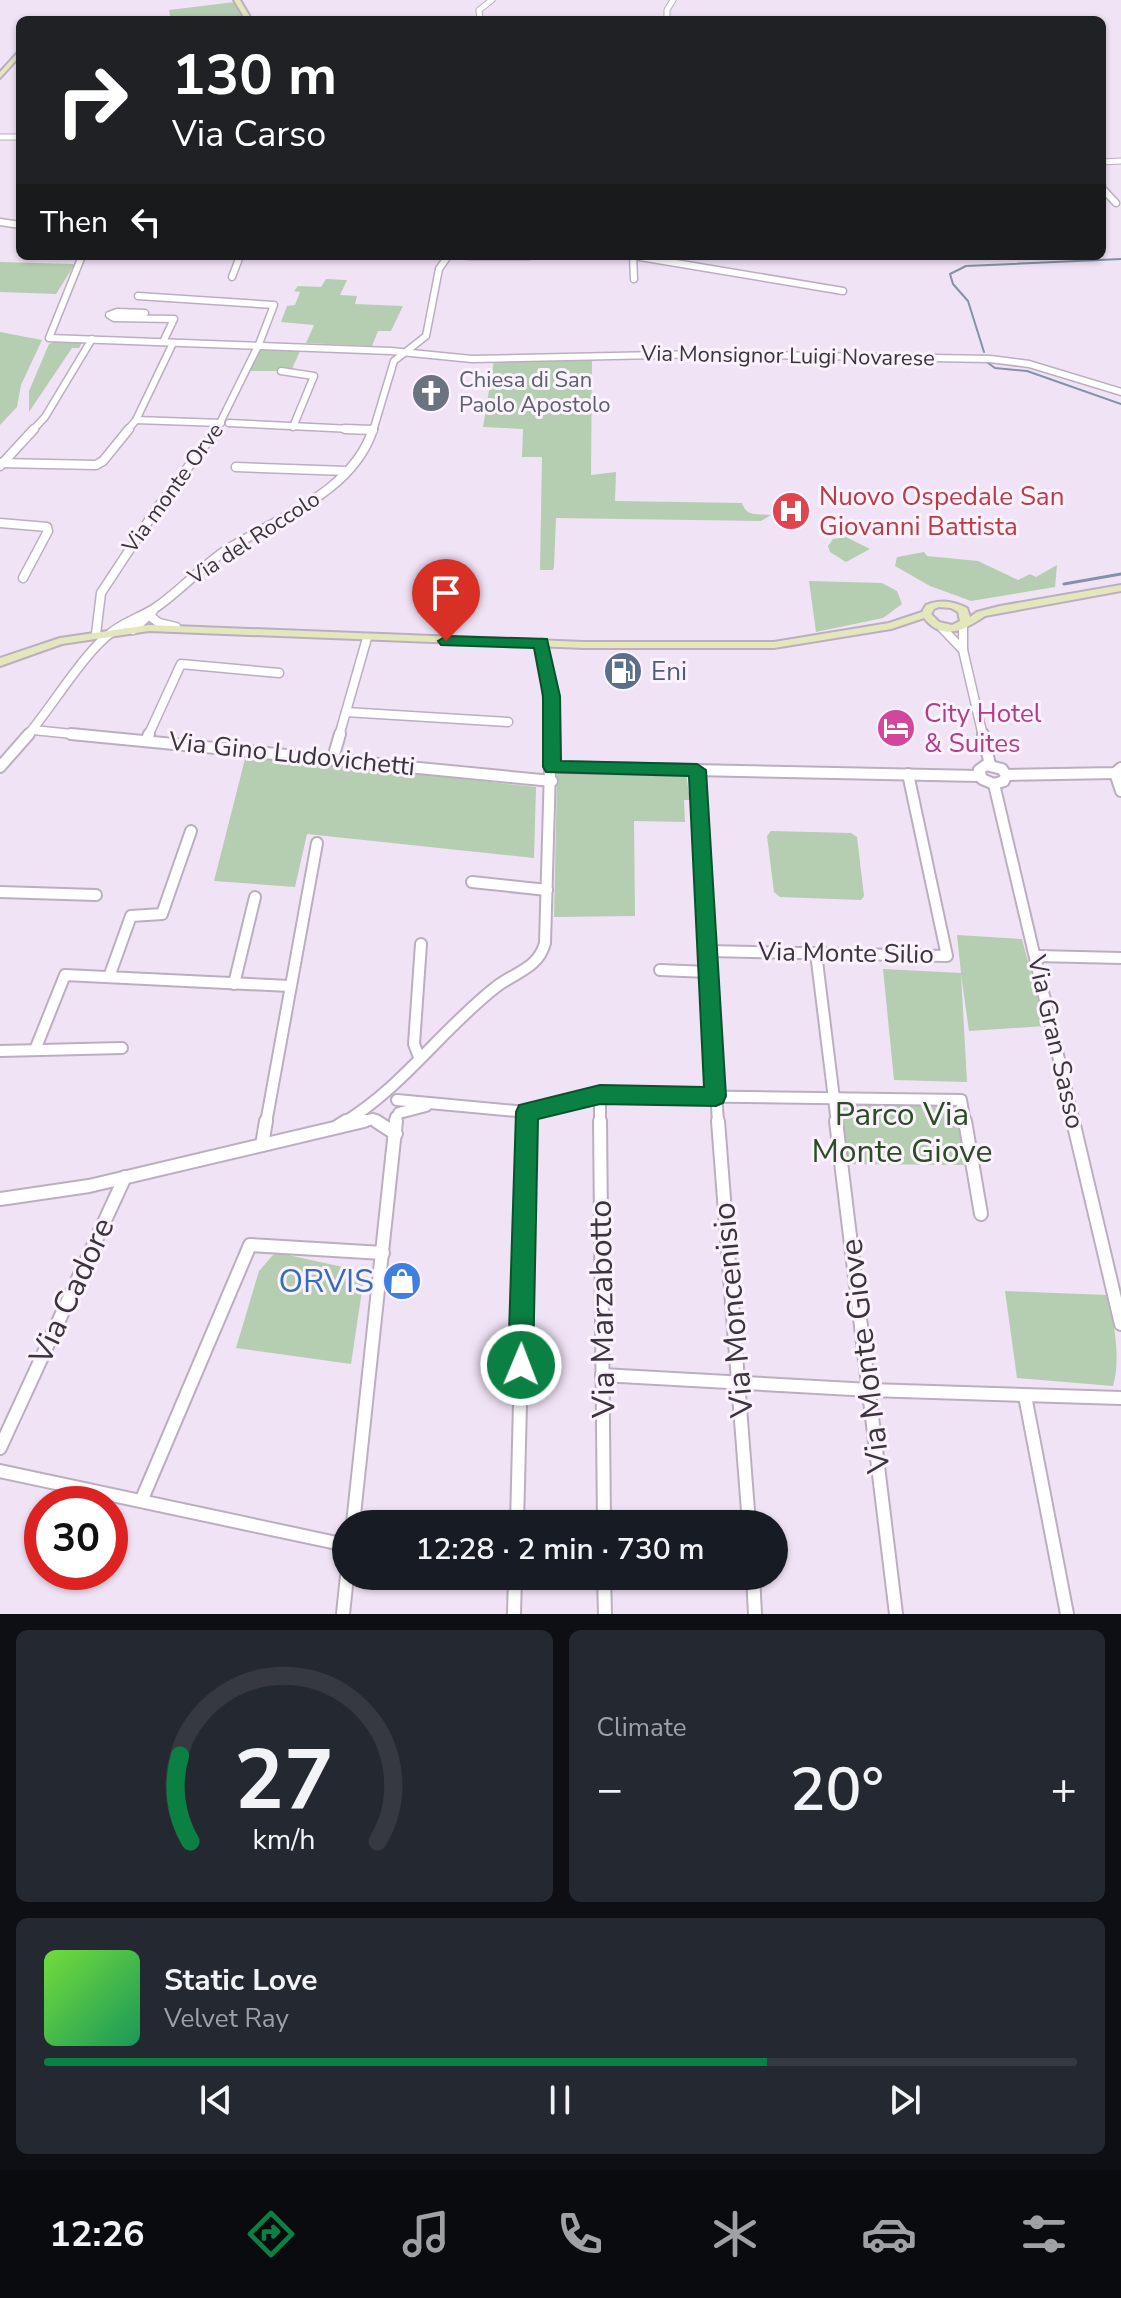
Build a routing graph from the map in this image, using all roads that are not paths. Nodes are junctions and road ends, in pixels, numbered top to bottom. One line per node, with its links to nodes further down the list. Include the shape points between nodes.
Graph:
1 (492, 0): 2 (street, via 479,10)
2 (480, 16)
3 (16, 57): 4 (main road)
4 (0, 76)
5 (1106, 192): 6 (street)
6 (1116, 203)
7 (80, 260): 17 (street, Via Monsignor Luigi Novarese, via 49,338)
8 (238, 260): 12 (street)
9 (445, 260): 21 (street, Via del Roccolo, via 426,336)
10 (634, 260): 13 (street)
11 (658, 260): 14 (street)
12 (232, 277)
13 (634, 279)
14 (843, 291)
15 (138, 296): 16 (street)
16 (154, 297): 18 (street, via 144,315 174,319); 20 (street, Via monte Orve, via 273,303)
17 (92, 339): 18 (street, Via Monsignor Luigi Novarese); 28 (street, via 45,417)
18 (163, 342): 19 (street, Via Monsignor Luigi Novarese)
19 (173, 343): 20 (street, Via Monsignor Luigi Novarese); 24 (street)
20 (259, 344): 21 (street, Via Monsignor Luigi Novarese); 25 (street, Via monte Orve)
21 (403, 353): 23 (street, Via Monsignor Luigi Novarese, via 990,359 1029,364); 27 (street, Via del Roccolo, via 394,361)
22 (281, 371): 26 (street, via 314,376)
23 (1121, 392)
24 (136, 420): 25 (street); 28 (street, via 96,465)
25 (225, 423): 26 (street); 43 (street, Via monte Orve, via 114,571 101,593)
26 (293, 427): 27 (street)
27 (373, 430): 30 (street, Via del Roccolo)
28 (1, 464)
29 (236, 467): 30 (street)
30 (346, 471): 36 (street, Via del Roccolo, via 307,505 213,559)
31 (0, 523): 32 (street, via 47,527)
32 (23, 578)
33 (1121, 588): 35 (main road)
34 (958, 607): 35 (main road); 37 (main road, via 938,604); 40 (main road, via 967,618)
35 (1000, 609): 40 (main road)
36 (152, 612): 38 (street, Via del Roccolo); 41 (street, via 159,623)
37 (926, 614): 39 (main road); 42 (main road)
38 (132, 625): 41 (main road); 43 (street); 44 (main road)
39 (891, 626): 42 (main road); 46 (main road, via 774,645)
40 (963, 626): 42 (main road); 47 (street)
41 (176, 627): 45 (main road)
42 (942, 628): 47 (street)
43 (96, 631): 44 (main road); 48 (main road)
44 (111, 632): 52 (street)
45 (367, 638): 46 (main road); 50 (street)
46 (542, 643): 57 (street, via 551,696)
47 (963, 650): 55 (street)
48 (0, 662)
49 (279, 673): 53 (street, via 181,664)
50 (346, 712): 51 (street); 54 (street)
51 (508, 722)
52 (33, 730): 53 (street, Via Gino Ludovichetti); 56 (street)
53 (147, 739): 54 (street, Via Gino Ludovichetti)
54 (333, 758): 63 (street, Via Gino Ludovichetti)
55 (990, 765): 61 (street); 62 (street, via 980,768)
56 (0, 767)
57 (552, 767): 58 (street); 63 (street)
58 (697, 770): 60 (street); 74 (street, Via Moncenisio)
59 (1118, 770): 61 (street); 65 (street)
60 (908, 774): 62 (street); 75 (street, Via Monte Silio, via 947,956)
61 (1006, 775): 64 (street)
62 (979, 776): 64 (street)
63 (552, 781): 69 (street)
64 (994, 784): 76 (street, Via Gran Sasso)
65 (1121, 791)
66 (191, 831): 80 (street, via 162,914 131,916)
67 (317, 843): 82 (street)
68 (472, 882): 69 (street)
69 (547, 890): 86 (street, via 539,961 488,994)
70 (0, 892): 71 (street)
71 (96, 895)
72 (255, 897): 81 (street)
73 (421, 944): 86 (street, via 414,1044)
74 (707, 951): 75 (street, Via Monte Silio); 79 (street, Via Moncenisio)
75 (816, 953): 90 (street, Via Monte Giove)
76 (1037, 956): 77 (street); 104 (street, Via Gran Sasso)
77 (1121, 958)
78 (660, 970): 79 (street)
79 (708, 972): 89 (street, Via Moncenisio)
80 (109, 977): 81 (street); 84 (street, via 65,975)
81 (234, 984): 82 (street)
82 (289, 986): 99 (street)
83 (122, 1048): 84 (street)
84 (35, 1050): 85 (street)
85 (0, 1051)
86 (419, 1057): 87 (street)
87 (384, 1095): 91 (street); 93 (street)
88 (600, 1095): 89 (street); 94 (street); 106 (street, Via Marzabotto)
89 (716, 1096): 90 (street); 107 (street, Via Moncenisio)
90 (834, 1098): 102 (street, via 961,1100); 108 (street, Via Monte Giove)
91 (397, 1100): 92 (street); 95 (street)
92 (433, 1104): 94 (street); 95 (street)
93 (369, 1107): 96 (street); 97 (street)
94 (527, 1112): 115 (street)
95 (397, 1115): 96 (street); 98 (street)
96 (377, 1121): 97 (street); 98 (street)
97 (338, 1126): 99 (street)
98 (396, 1134): 103 (street)
99 (262, 1145): 100 (street)
100 (125, 1177): 101 (street); 111 (street, Via Cadore)
101 (0, 1199)
102 (981, 1214)
103 (383, 1253): 113 (street, via 250,1245); 114 (street)
104 (1118, 1301): 105 (street, Via Gran Sasso)
105 (1121, 1324)
106 (602, 1375): 107 (street); 116 (street, Via Marzabotto)
107 (739, 1384): 108 (street); 117 (street, Via Moncenisio)
108 (870, 1390): 109 (street); 127 (street, Via Monte Giove)
109 (1025, 1396): 110 (street); 128 (street)
110 (1121, 1398)
111 (0, 1448)
112 (0, 1471): 113 (street)
113 (142, 1499): 118 (street)
114 (355, 1510)
115 (517, 1510)
116 (604, 1510)
117 (748, 1510)
118 (332, 1542)
119 (346, 1590): 123 (street)
120 (515, 1590): 124 (street)
121 (604, 1590): 125 (street)
122 (754, 1590): 126 (street)
123 (343, 1614)
124 (514, 1614)
125 (605, 1614)
126 (755, 1614)
127 (896, 1614)
128 (1067, 1614)

